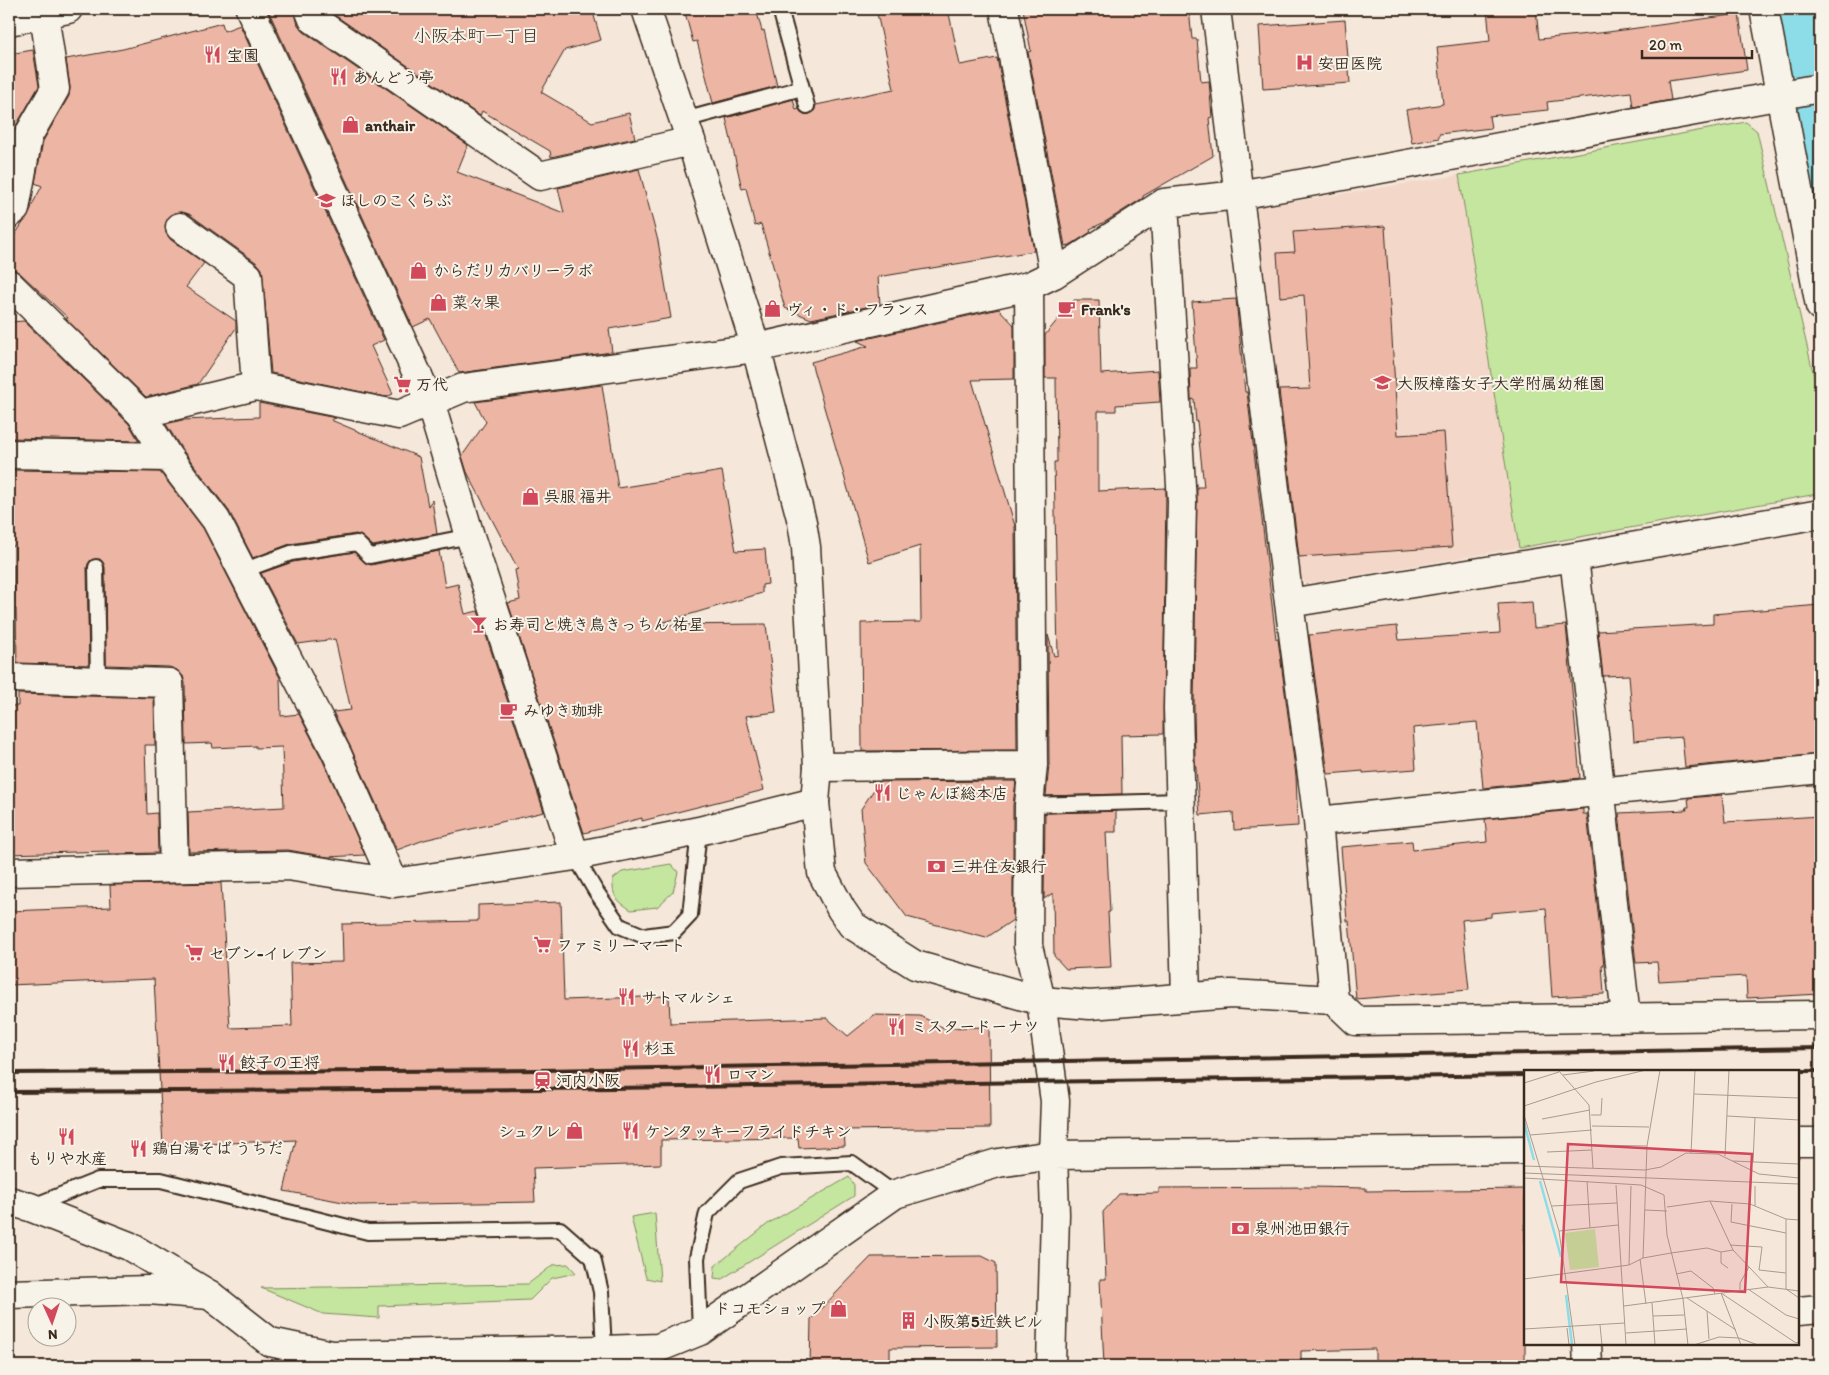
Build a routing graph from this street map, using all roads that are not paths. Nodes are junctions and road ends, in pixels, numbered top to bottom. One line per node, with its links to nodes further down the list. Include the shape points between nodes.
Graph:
1 (250, 9): 25 (street)
2 (309, 9): 14 (street, via 313,19 540,176)
3 (646, 9): 14 (street)
4 (780, 9): 10 (lane)
5 (1004, 9): 19 (street)
6 (1216, 9): 15 (street)
7 (1764, 9): 12 (street)
8 (56, 11): 9 (street); 17 (street, via 55,89 28,136 15,209)
9 (9, 21)
10 (802, 88): 13 (lane); 14 (lane)
11 (1820, 88): 12 (street)
12 (1786, 93): 15 (street); 22 (street)
13 (807, 106)
14 (687, 130): 23 (street)
15 (1238, 195): 16 (street); 34 (street)
16 (1164, 203): 19 (street); 41 (street, via 1182,502 1178,708)
17 (9, 214)
18 (180, 227): 24 (street, via 248,276)
19 (1054, 274): 21 (street)
20 (9, 284): 26 (street)
21 (1029, 286): 23 (street); 37 (street)
22 (1820, 306)
23 (756, 348): 25 (street, via 462,388); 38 (street, via 806,547)
24 (256, 386): 25 (street, via 399,415); 26 (street)
25 (430, 402): 30 (street)
26 (141, 414): 28 (street)
27 (9, 454): 28 (street)
28 (168, 457): 33 (street, via 216,520)
29 (1820, 514): 31 (street)
30 (470, 536): 33 (lane, via 370,556 357,543 291,554); 46 (street)
31 (1574, 557): 34 (street); 40 (street)
32 (96, 567): 36 (lane)
33 (242, 571): 49 (street, via 337,754)
34 (1288, 603): 44 (street)
35 (9, 678): 36 (street)
36 (98, 682): 47 (street, via 169,683)
37 (1033, 765): 38 (street); 43 (street)
38 (818, 767): 42 (street)
39 (1820, 769): 40 (street)
40 (1601, 792): 44 (street); 54 (street)
41 (1182, 801): 43 (lane); 50 (street)
42 (815, 802): 45 (street); 51 (street, via 822,873 852,925 915,964)
43 (1029, 805): 51 (street, via 1028,946)
44 (1318, 821): 52 (street)
45 (699, 831): 46 (street); 46 (lane, via 690,915 674,932 644,936 620,926)
46 (575, 856): 49 (street)
47 (174, 868): 48 (street); 49 (street, via 288,866)
48 (9, 872)
49 (394, 883)
50 (1186, 997): 51 (street, via 1090,1005); 52 (street, via 1231,994)
51 (1041, 1000): 58 (street, via 1056,1101)
52 (1334, 1000): 54 (street, via 1356,1021)
53 (1820, 1015): 54 (street)
54 (1626, 1017)
55 (1799, 1142): 56 (street)
56 (1820, 1142)
57 (1524, 1150): 58 (street)
58 (1053, 1155): 59 (street, via 998,1163); 69 (street, via 1055,1214)
59 (895, 1194): 65 (street); 65 (lane, via 852,1163 781,1167 739,1181 707,1213 697,1258)
60 (20, 1204): 62 (street, via 129,1246); 68 (lane, via 98,1180 161,1180 368,1232 560,1229 592,1258 601,1292)
61 (9, 1294): 62 (street, via 149,1290)
62 (210, 1294): 67 (street)
63 (1820, 1309): 64 (street)
64 (1799, 1311)
65 (700, 1331): 68 (street, via 658,1348)
66 (1587, 1345): 70 (street)
67 (269, 1354): 68 (street)
68 (604, 1358)
69 (1051, 1366)
70 (1588, 1366)

